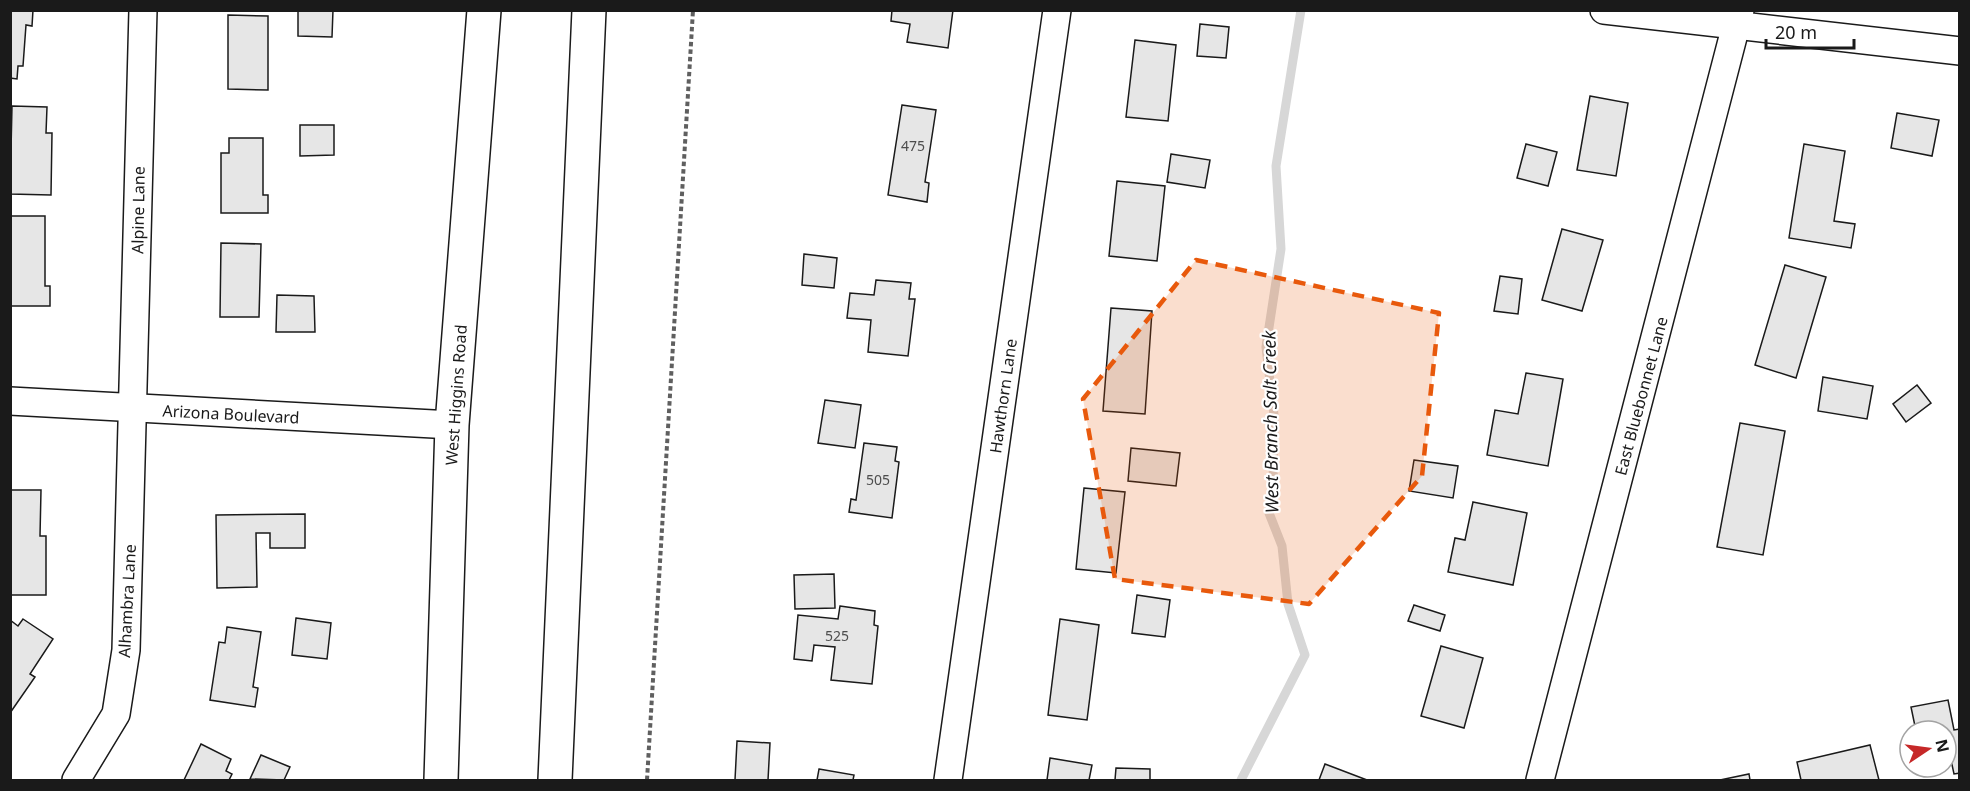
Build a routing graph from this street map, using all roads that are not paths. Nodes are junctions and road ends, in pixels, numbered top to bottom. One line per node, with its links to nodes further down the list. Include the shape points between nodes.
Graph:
1 (143, 10): 9 (street, Alpine Lane)
2 (484, 10): 10 (main road, West Higgins Road)
3 (590, 10): 13 (main road)
4 (1057, 10): 14 (street, Hawthorn Lane)
5 (1604, 10): 6 (street)
6 (1739, 19): 7 (street); 15 (street, East Bluebonnet Lane)
7 (1959, 51)
8 (10, 401): 9 (street, Arizona Boulevard)
9 (133, 409): 10 (street, Arizona Boulevard); 11 (street, Alhambra Lane, via 125,660 116,714)
10 (452, 425): 12 (main road, West Higgins Road)
11 (76, 780)
12 (441, 780)
13 (555, 780)
14 (948, 780)
15 (1540, 780)

